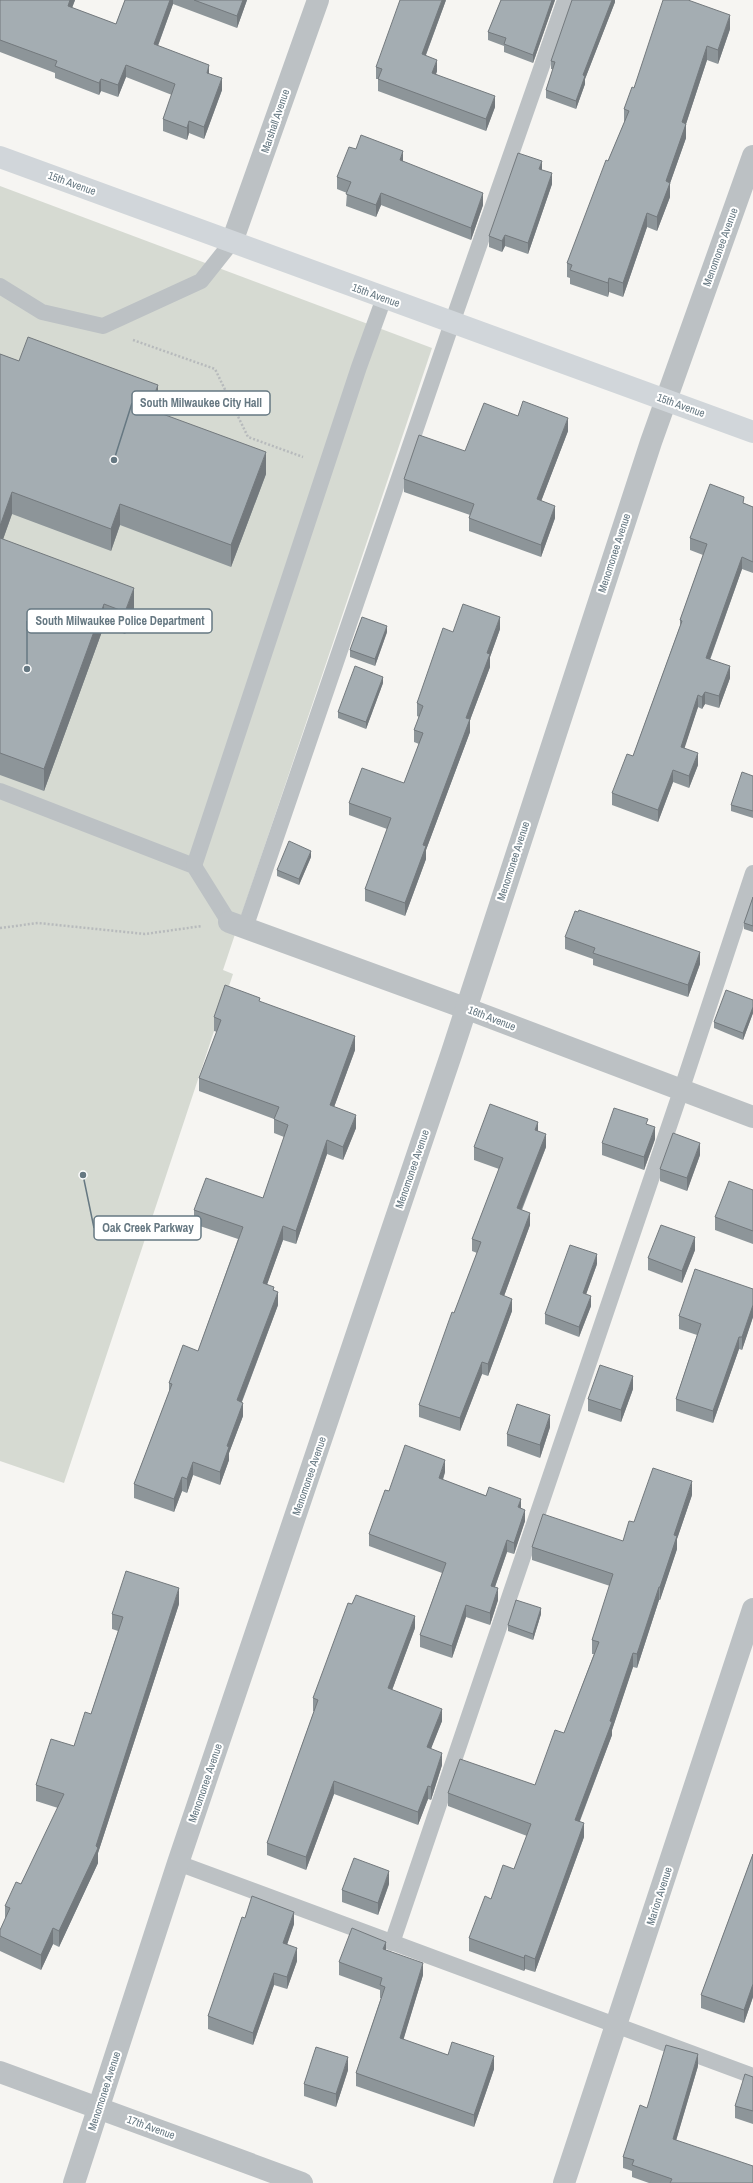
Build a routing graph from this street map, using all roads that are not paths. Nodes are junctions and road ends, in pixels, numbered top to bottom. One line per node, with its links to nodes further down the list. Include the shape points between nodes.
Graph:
1 (318, 0): 5 (street, Marshall Avenue)
2 (565, 0): 8 (lane)
3 (753, 156): 9 (street, Menomonee Avenue)
4 (0, 157): 5 (street, 15th Avenue)
5 (232, 242): 6 (lane, via 202,281 104,326 42,312); 7 (street, 15th Avenue)
6 (0, 286)
7 (384, 298): 8 (street, 15th Avenue); 12 (lane)
8 (452, 323): 9 (street, 15th Avenue); 14 (lane)
9 (665, 399): 10 (street, 15th Avenue); 15 (street, Menomonee Avenue)
10 (753, 432)
11 (0, 791): 12 (lane)
12 (194, 866): 14 (lane)
13 (753, 873): 16 (lane)
14 (237, 925): 15 (street, 16th Avenue)
15 (465, 1008): 16 (street, 16th Avenue); 19 (street, Menomonee Avenue)
16 (682, 1091): 17 (street, 16th Avenue); 20 (lane)
17 (753, 1117)
18 (753, 1609): 21 (street, Marion Avenue)
19 (178, 1863): 20 (lane); 24 (street, Menomonee Avenue)
20 (392, 1943): 21 (lane)
21 (616, 2026): 23 (lane); 27 (street, Marion Avenue)
22 (0, 2072): 24 (street, 17th Avenue)
23 (753, 2076)
24 (99, 2108): 25 (street, Menomonee Avenue); 26 (street, 17th Avenue)
25 (74, 2183)
26 (302, 2183)
27 (564, 2183)

